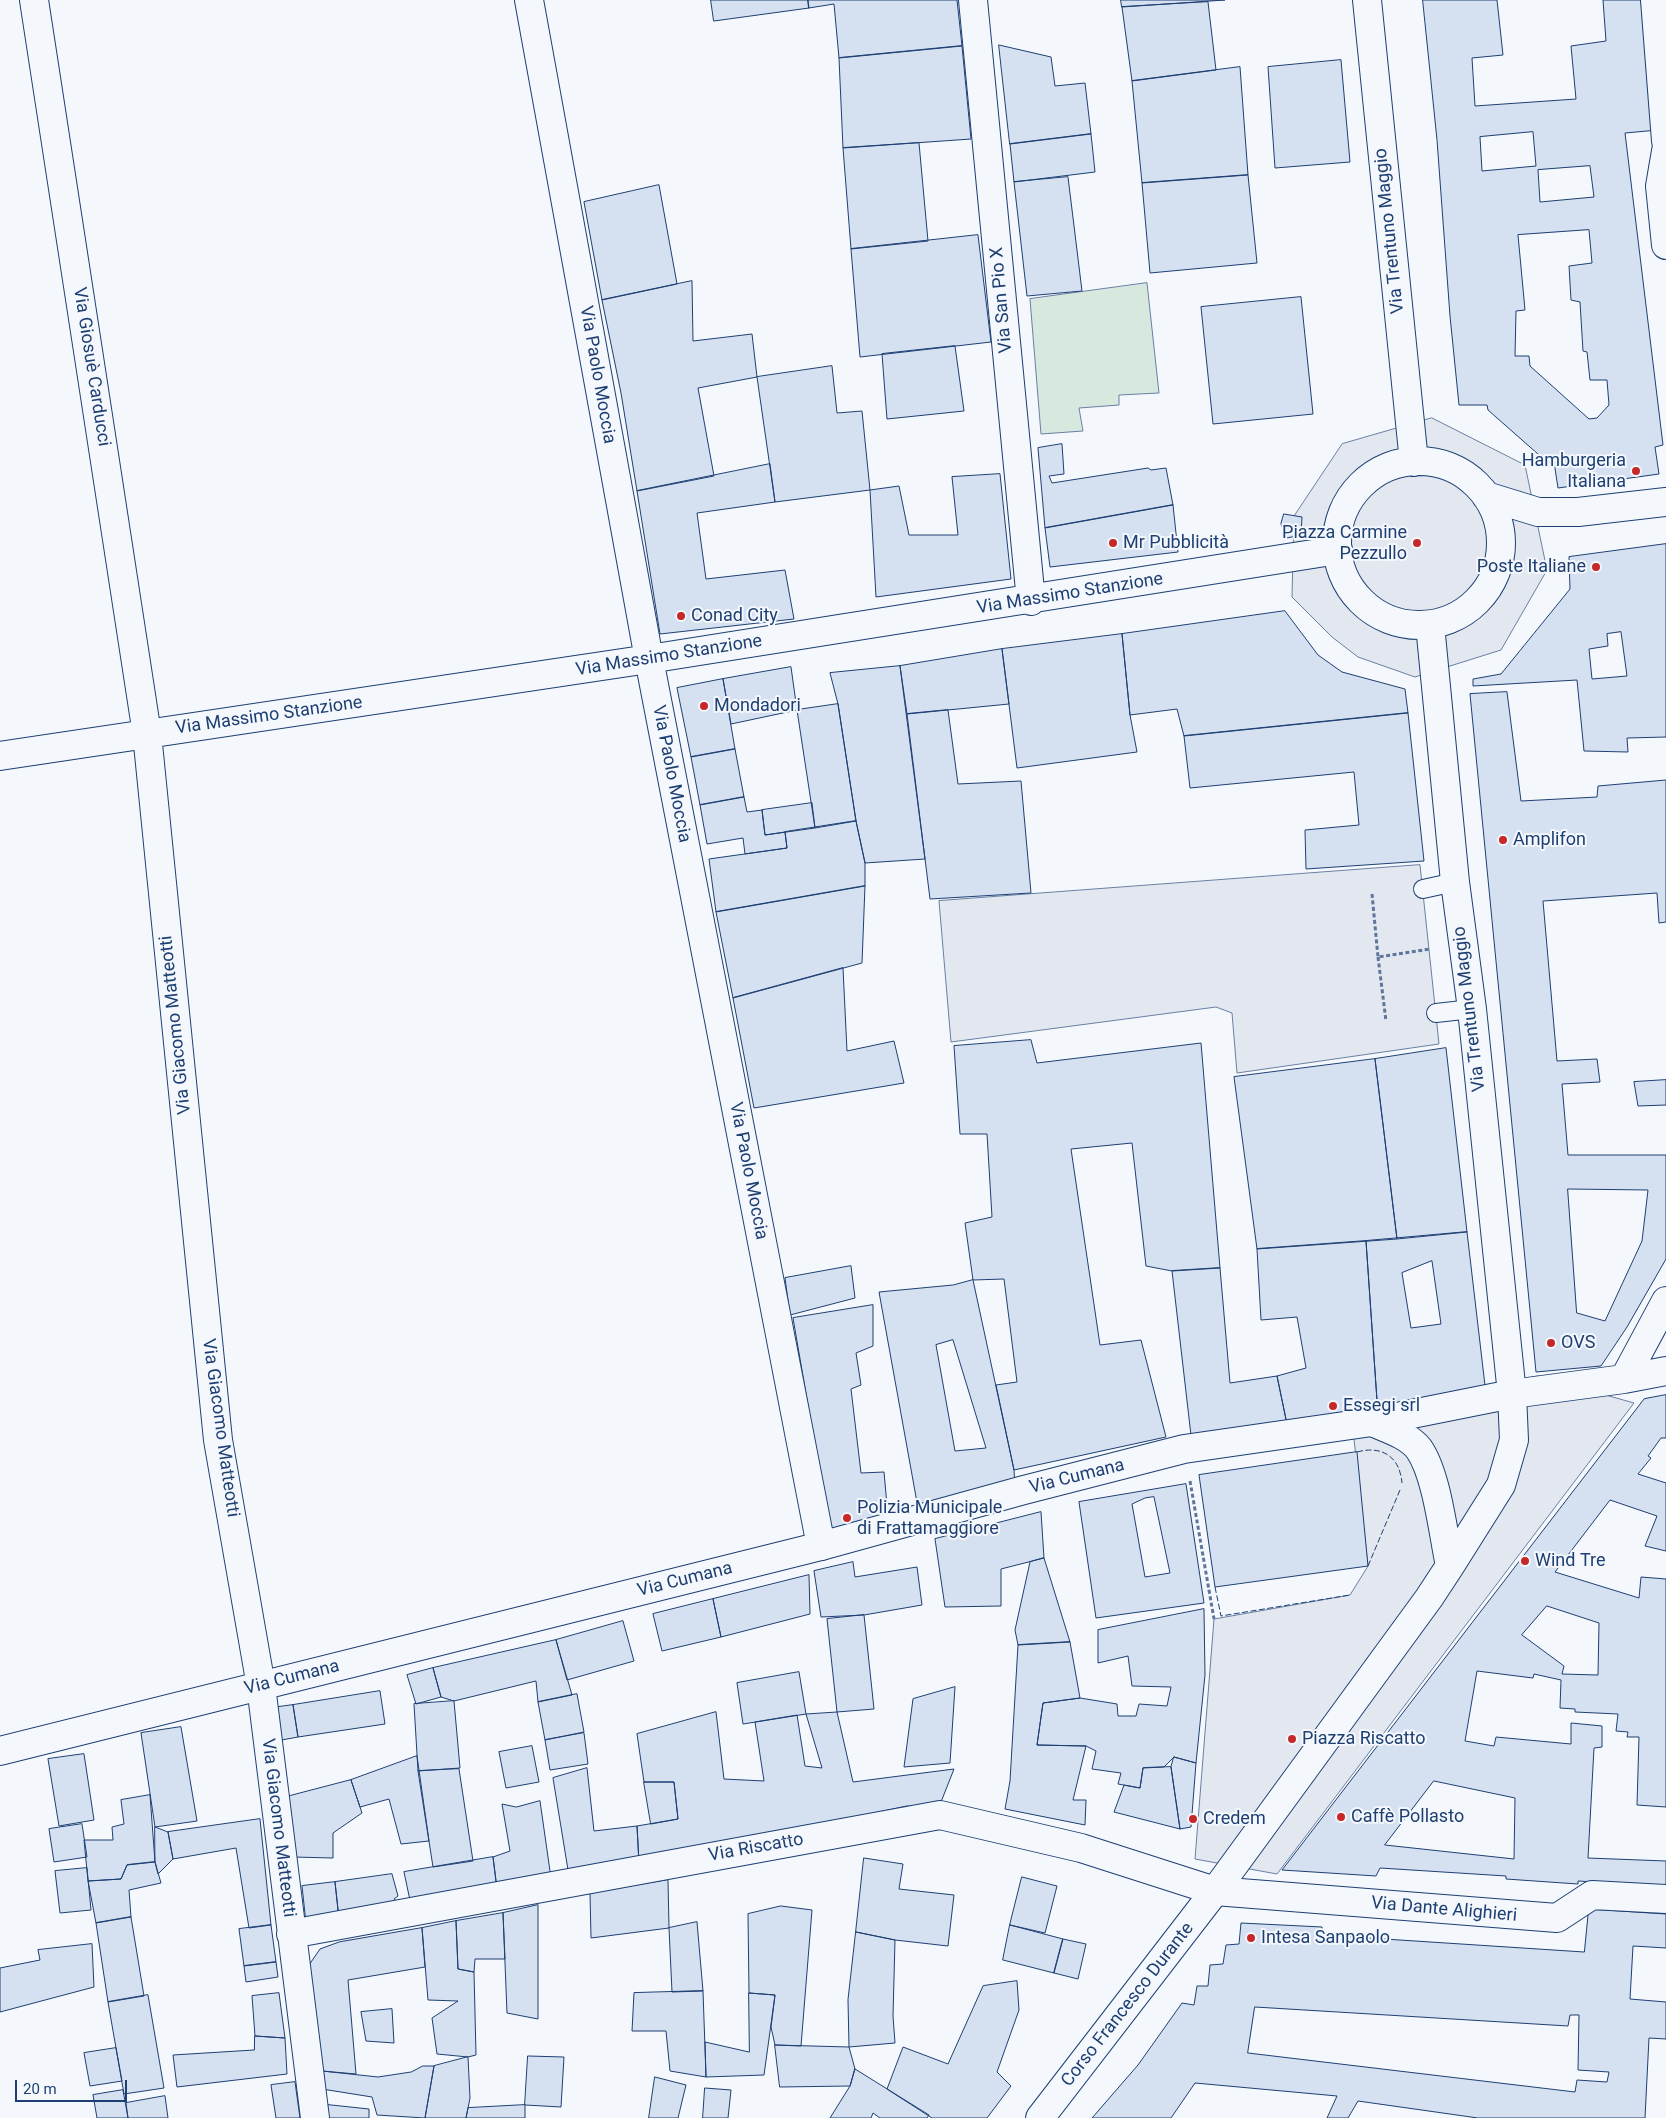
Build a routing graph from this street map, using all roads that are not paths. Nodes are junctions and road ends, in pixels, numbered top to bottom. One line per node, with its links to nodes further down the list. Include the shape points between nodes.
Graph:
1 (34, 0): 16 (street, Via Giosuè Carducci)
2 (529, 0): 15 (street, Via Paolo Moccia)
3 (973, 0): 13 (street, Via San Pio X)
4 (1368, 0): 9 (street, Via Trentuno Maggio)
5 (1655, 0): 6 (street)
6 (1666, 141)
7 (1666, 151): 8 (street, via 1660,186)
8 (1666, 244)
9 (1414, 462): 10 (street, via 1430,462 1454,470); 12 (street, via 1395,465 1364,484 1343,514)
10 (1486, 496): 11 (street, via 1538,512 1578,512); 14 (street, via 1499,527 1501,544 1494,576 1486,591 1462,614)
11 (1666, 502)
12 (1338, 550): 13 (street, Via Massimo Stanzione); 14 (street, via 1347,582 1368,608 1397,622)
13 (1031, 600): 15 (street, Via Massimo Stanzione)
14 (1430, 625): 18 (street, Via Trentuno Maggio)
15 (649, 660): 16 (street, Via Massimo Stanzione); 27 (street, Via Paolo Moccia)
16 (147, 734): 17 (street, Via Massimo Stanzione); 29 (street, Via Giacomo Matteotti, via 218,1440)
17 (0, 756)
18 (1454, 882): 19 (lane); 20 (street, Via Trentuno Maggio)
19 (1423, 889)
20 (1472, 1009): 21 (lane); 25 (street, Via Trentuno Maggio)
21 (1436, 1013)
22 (1666, 1301): 24 (street)
23 (1666, 1371): 24 (street)
24 (1624, 1379): 25 (street)
25 (1512, 1394): 26 (street); 28 (street, via 1514,1440 1501,1485)
26 (1372, 1422): 27 (street, Via Cumana, via 1184,1449); 28 (street, via 1400,1433 1418,1449 1432,1478)
27 (821, 1546): 29 (street, Via Cumana)
28 (1450, 1566): 31 (street)
29 (261, 1686): 30 (street, Via Cumana); 33 (street, Via Giacomo Matteotti)
30 (0, 1751)
31 (1214, 1891): 32 (street, Via Dante Alighieri, via 1557,1918 1592,1895); 33 (street, Via Riscatto, via 1081,1848 940,1815); 35 (street, Corso Francesco Durante)
32 (1666, 1899)
33 (291, 1934): 34 (street, Via Giacomo Matteotti)
34 (315, 2118)
35 (1040, 2118)

